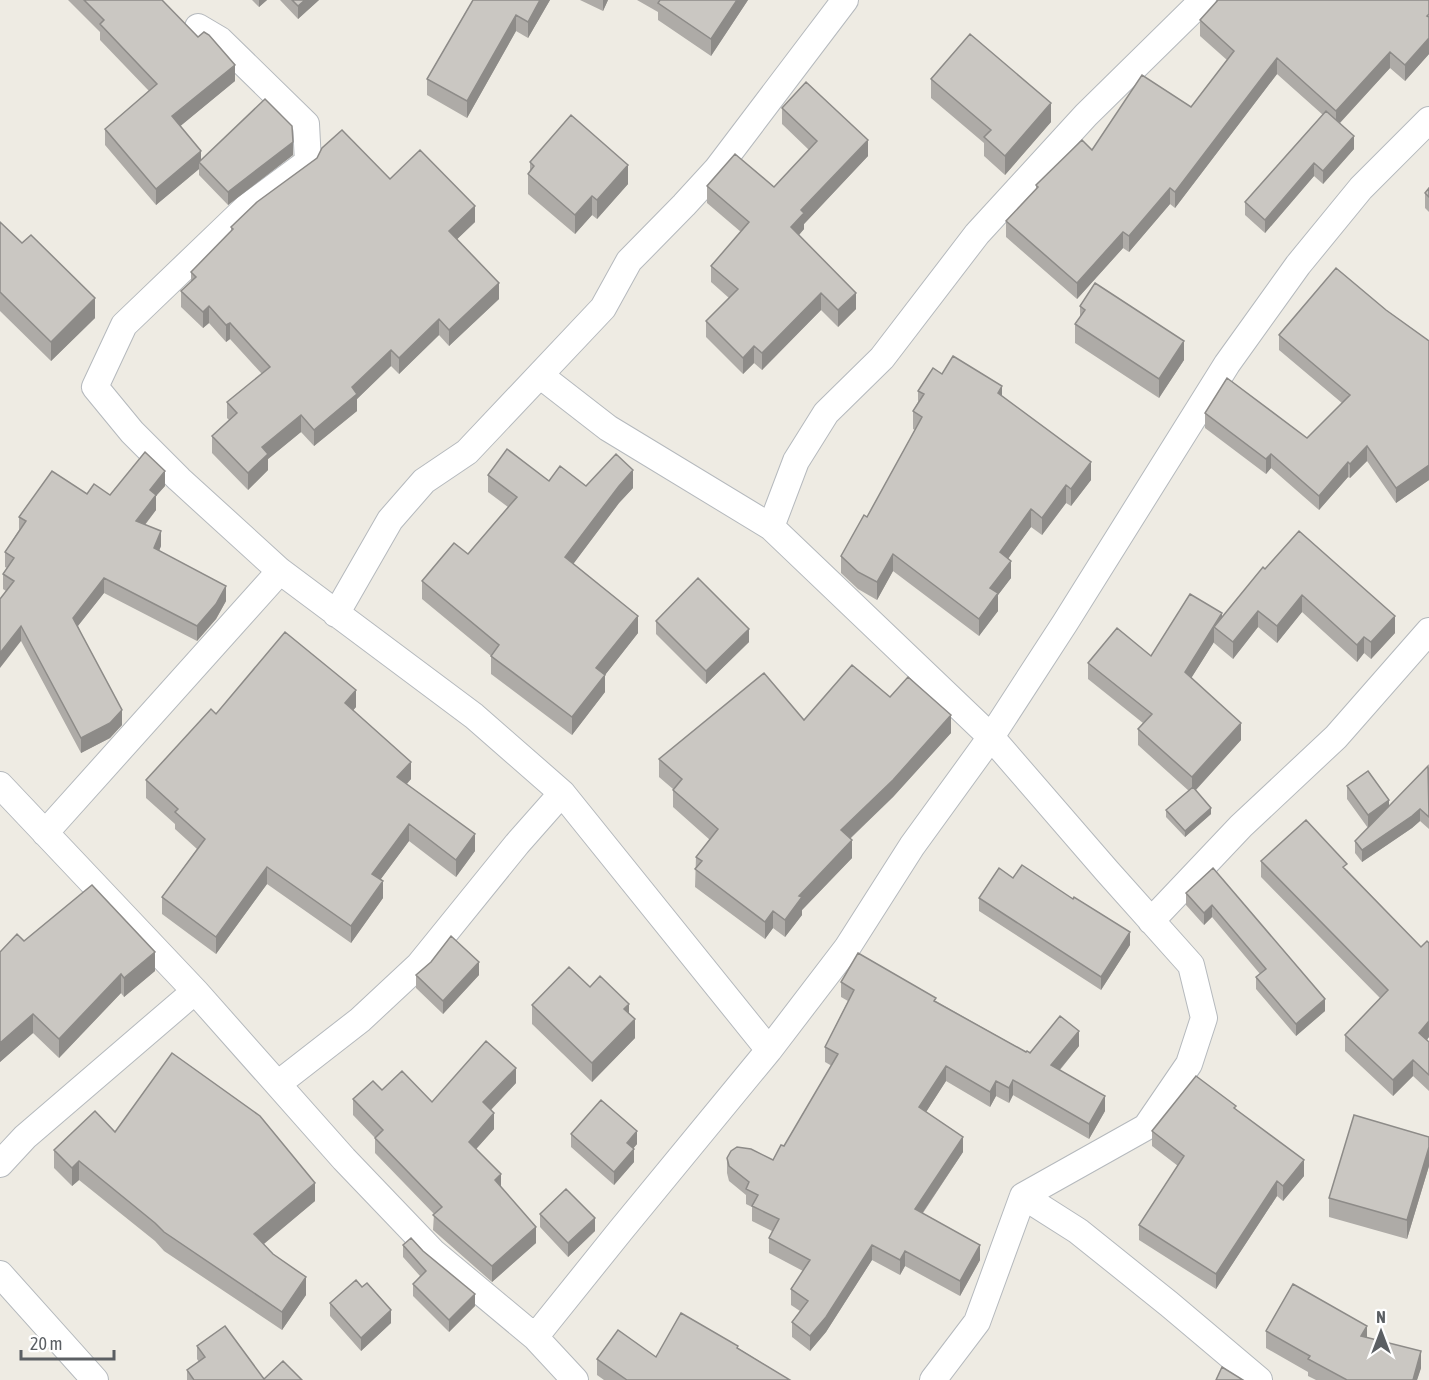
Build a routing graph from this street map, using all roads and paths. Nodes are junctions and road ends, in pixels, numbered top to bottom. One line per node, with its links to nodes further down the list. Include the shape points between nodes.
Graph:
1 (845, 0): 5 (street, via 717,169 629,261 603,308)
2 (1203, 0): 6 (street, via 1086,115 977,234 882,358 826,413 796,461)
3 (198, 27): 7 (street, via 220,39 306,124 308,162 246,207 124,325 95,387 132,432 179,479)
4 (1429, 120): 10 (street, via 1361,188 1298,265 1227,363)
5 (541, 376): 6 (street, via 608,428); 8 (street, via 466,452 424,481 390,520)
6 (771, 527): 10 (street)
7 (280, 571): 8 (street); 13 (street)
8 (336, 614): 12 (street, via 474,717)
9 (1429, 631): 14 (street, via 1336,737 1241,826)
10 (991, 737): 14 (street); 16 (street, via 912,846 847,948)
11 (0, 785): 13 (street)
12 (562, 793): 16 (street); 17 (street, via 419,964 360,1020)
13 (45, 833): 15 (street)
14 (1151, 921): 19 (street, via 1191,964 1204,1018 1189,1064 1146,1127)
15 (195, 991): 17 (street); 18 (street, via 25,1137)
16 (769, 1050): 21 (street)
17 (279, 1083): 21 (street, via 344,1159 433,1252)
18 (0, 1164)
19 (1023, 1196): 24 (street, via 977,1322); 25 (street, via 1078,1231)
20 (0, 1274): 22 (street)
21 (535, 1337): 23 (street)
22 (95, 1380)
23 (575, 1380)
24 (933, 1380)
25 (1259, 1380)

